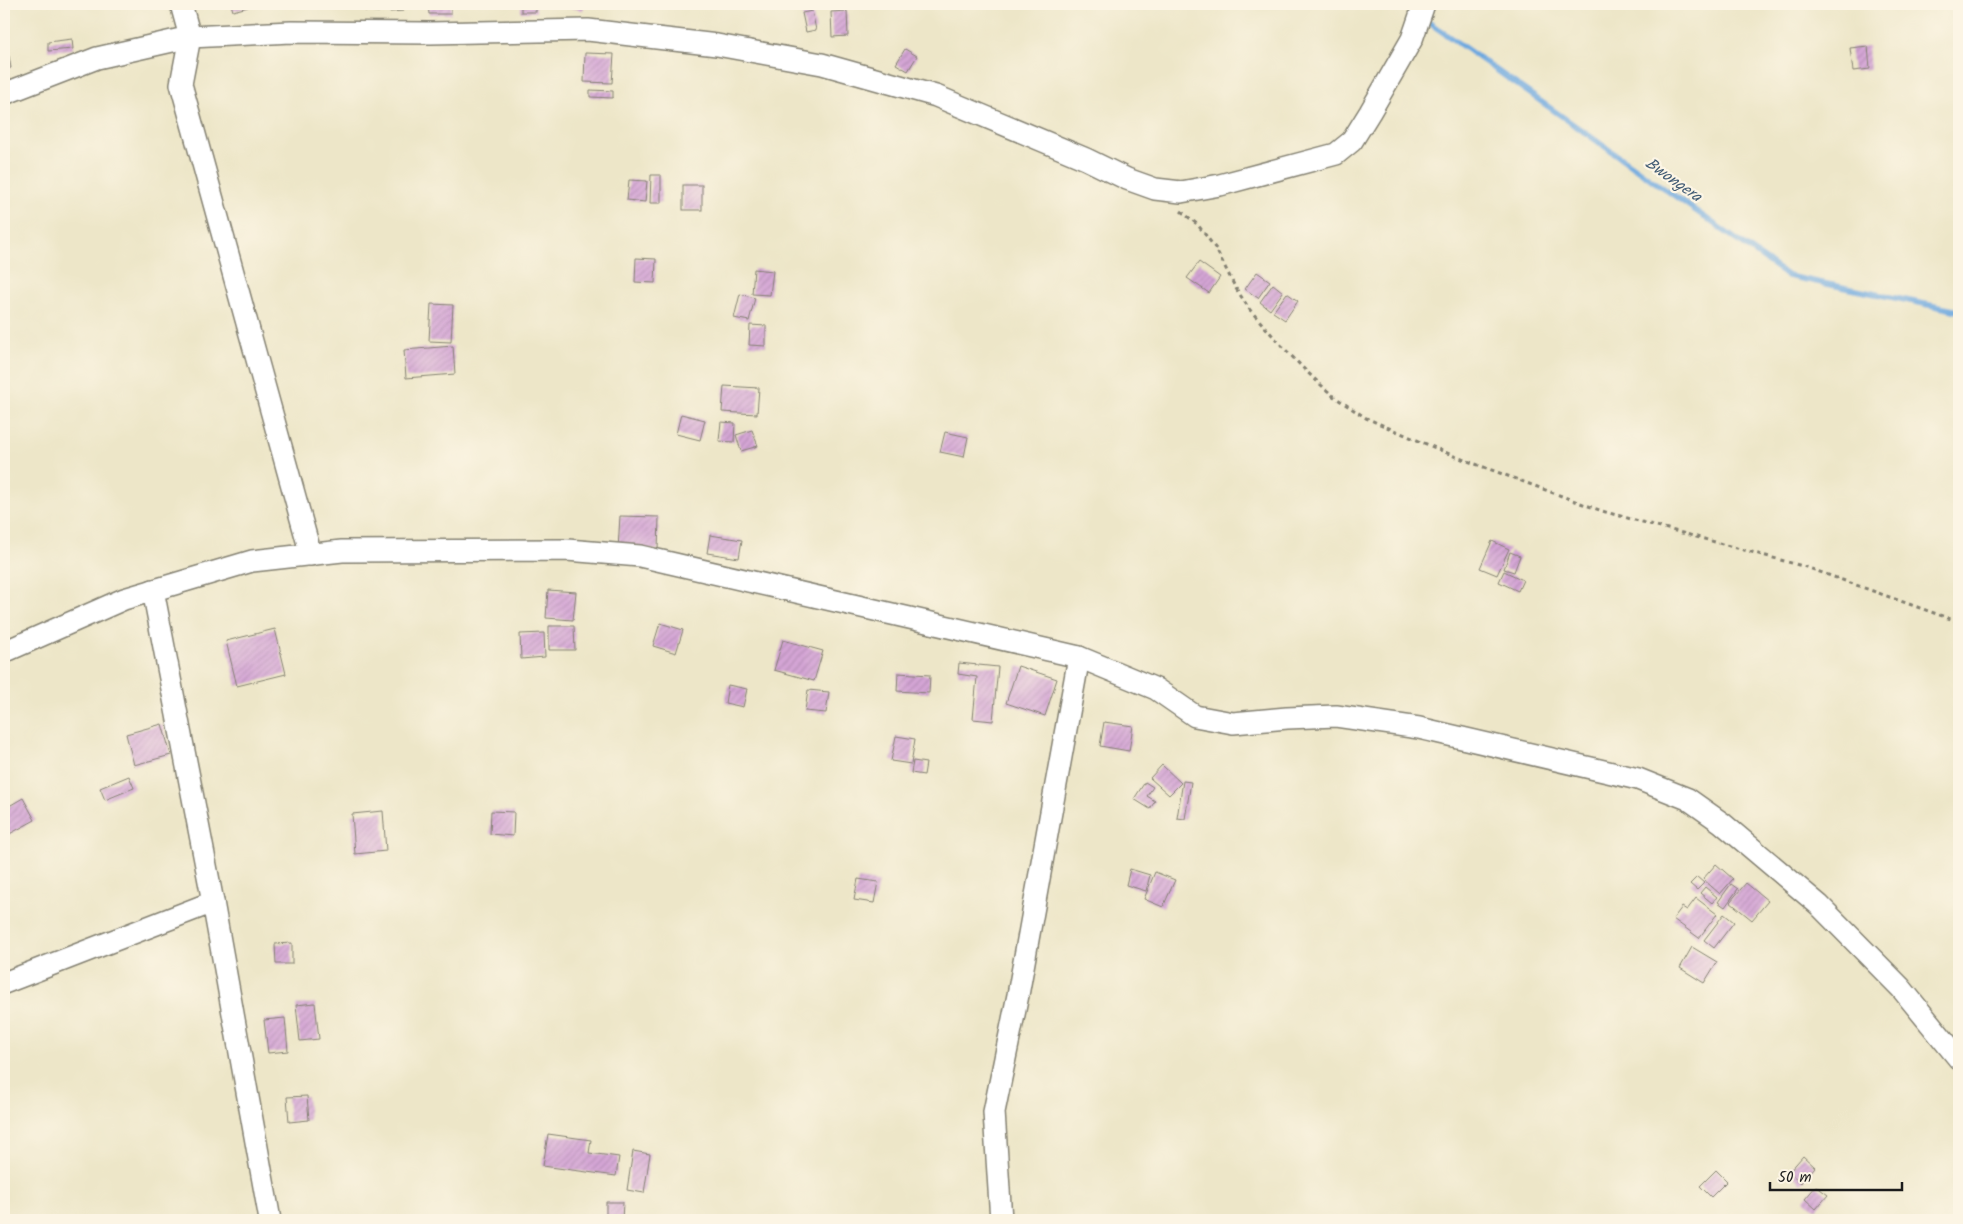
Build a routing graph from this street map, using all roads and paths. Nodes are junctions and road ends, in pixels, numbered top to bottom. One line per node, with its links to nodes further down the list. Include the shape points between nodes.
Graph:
1 (181, 4): 3 (street)
2 (1424, 4): 5 (street, via 1412,39 1370,112 1352,141 1336,154 1182,192)
3 (190, 37): 4 (street, via 97,58); 5 (street, via 291,32 588,30 717,45 822,64 936,96); 6 (street, via 182,84)
4 (4, 94)
5 (1155, 189): 8 (path, via 1198,225 1216,249 1250,310 1300,365 1333,396 1366,418 1454,456 1602,511 1806,567)
6 (311, 555): 7 (street, via 252,561); 10 (street, via 342,551 567,550 640,556)
7 (153, 590): 9 (street, via 124,599); 11 (street)
8 (1959, 622)
9 (4, 652)
10 (1079, 657): 13 (street, via 1156,689 1195,716 1234,723 1336,716 1419,728 1638,779 1688,799 1722,823 1819,906 1901,988); 15 (street, via 994,1112)
11 (213, 902): 12 (street); 14 (street)
12 (4, 983)
13 (1959, 1059)
14 (270, 1220)
15 (1001, 1220)

